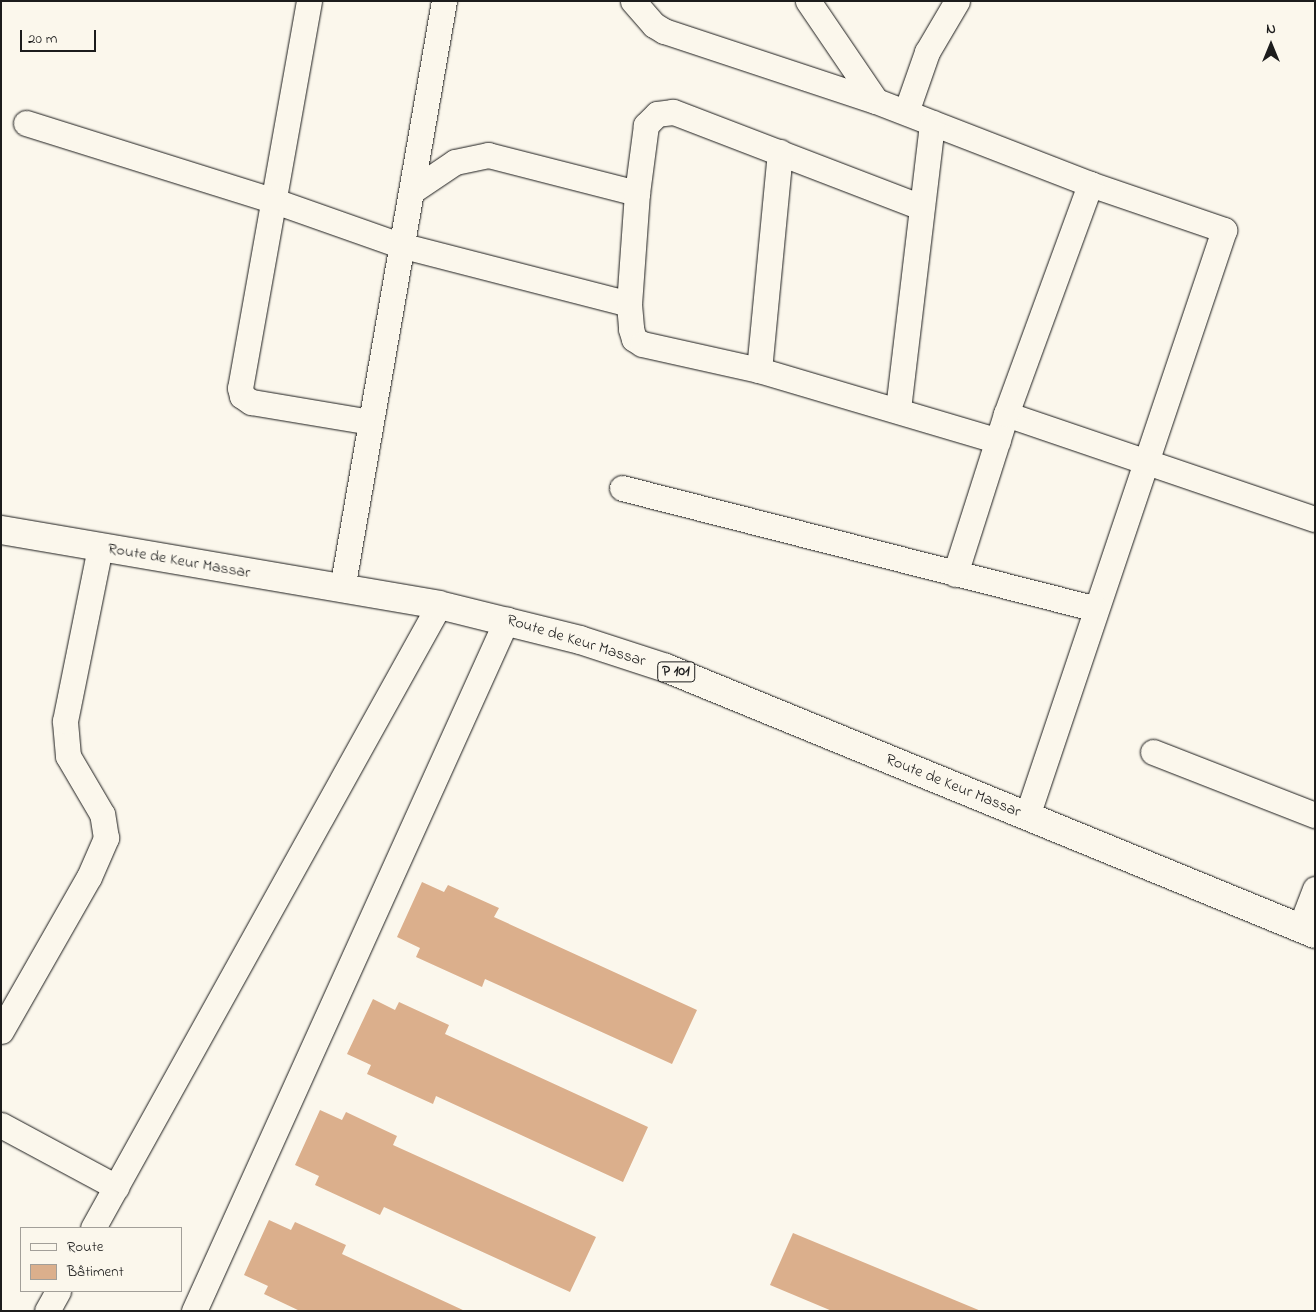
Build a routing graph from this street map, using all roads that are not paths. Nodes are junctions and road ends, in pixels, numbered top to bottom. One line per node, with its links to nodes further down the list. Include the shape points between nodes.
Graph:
1 (309, 1): 14 (street)
2 (444, 1): 12 (street)
3 (633, 1): 6 (street, via 654,25 664,30)
4 (808, 1): 6 (street)
5 (957, 1): 7 (street, via 927,52)
6 (876, 101): 7 (street)
7 (906, 112): 9 (street)
8 (26, 123): 14 (street)
9 (932, 123): 11 (street); 15 (street)
10 (780, 152): 13 (street, via 673,112 657,114 646,124); 15 (street); 18 (street)
11 (1090, 184): 20 (street); 23 (street, via 1224,230)
12 (412, 191): 13 (street, via 455,162 488,155); 16 (street)
13 (637, 193): 17 (street)
14 (272, 200): 16 (street); 21 (street, via 240,388 242,396 252,402)
15 (922, 207): 19 (street)
16 (400, 245): 17 (street); 21 (street)
17 (629, 304): 18 (street, via 631,329 634,338 642,344)
18 (759, 370): 19 (street)
19 (898, 409): 22 (street)
20 (1006, 414): 22 (street); 23 (street)
21 (370, 422): 29 (street)
22 (998, 440): 28 (street)
23 (1146, 461): 25 (street); 31 (street)
24 (622, 488): 28 (street)
25 (1315, 519)
26 (1, 530): 27 (main road, Route de Keur Massar / P 101)
27 (100, 547): 29 (main road, Route de Keur Massar / P 101); 38 (street, via 65,721 68,756 102,814 106,838 89,877)
28 (955, 574): 31 (street)
29 (342, 589): 30 (main road, Route de Keur Massar / P 101)
30 (439, 605): 32 (main road, Route de Keur Massar / P 101); 40 (street)
31 (1096, 609): 35 (street)
32 (507, 619): 35 (main road, Route de Keur Massar / P 101, via 666,668); 44 (street)
33 (1153, 752): 34 (street)
34 (1315, 815)
35 (1027, 816): 37 (main road, Route de Keur Massar / P 101)
36 (1315, 889): 37 (street)
37 (1308, 931)
38 (1, 1031)
39 (1, 1125): 40 (street)
40 (116, 1188): 41 (street)
41 (94, 1227)
42 (57, 1292): 43 (street)
43 (47, 1311)
44 (194, 1311)

